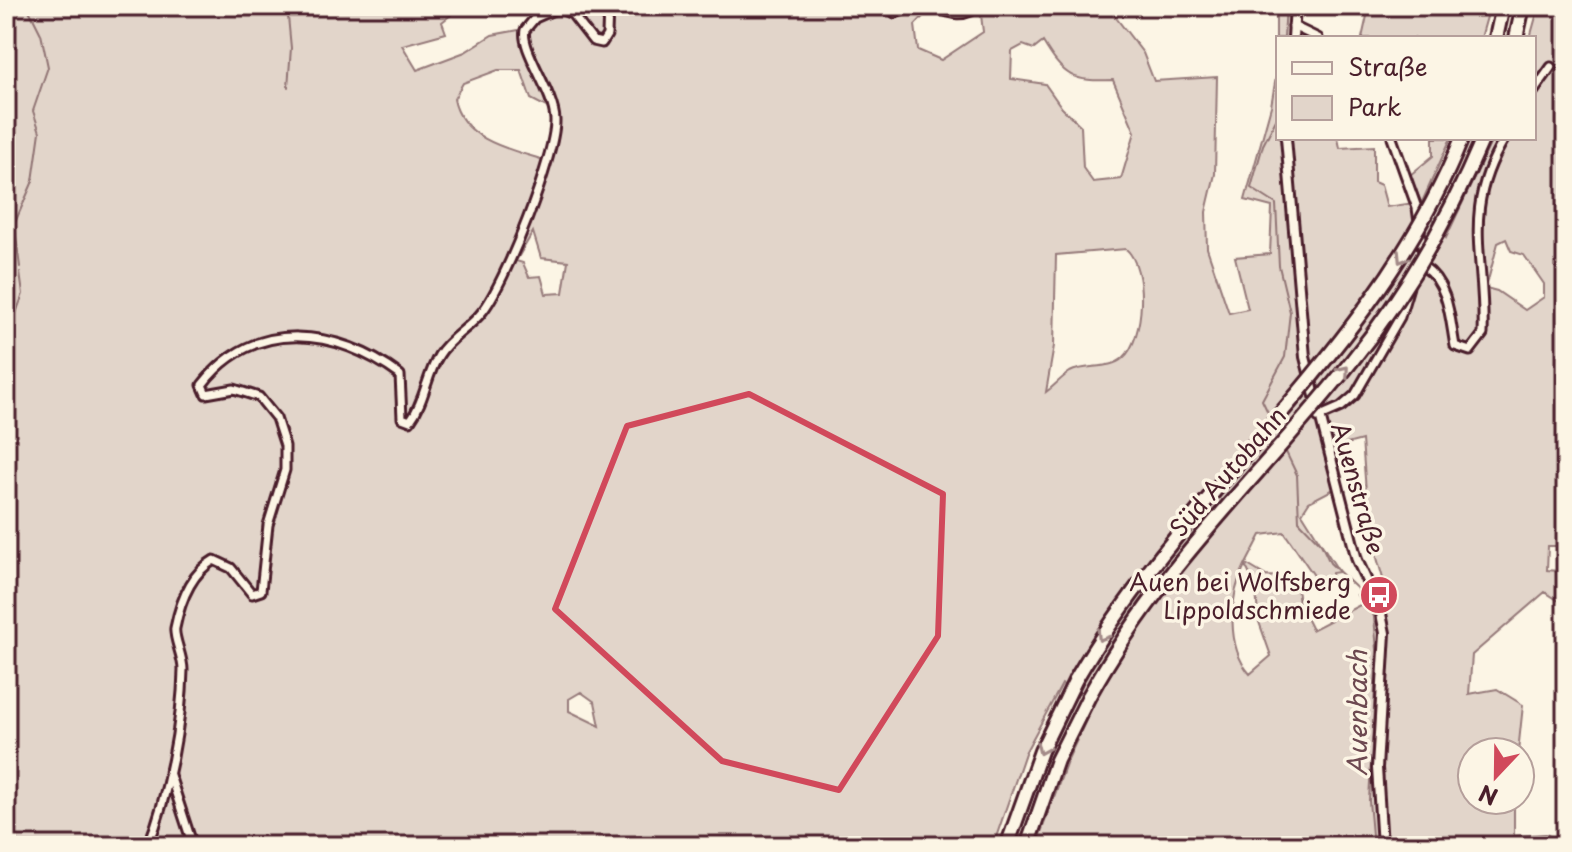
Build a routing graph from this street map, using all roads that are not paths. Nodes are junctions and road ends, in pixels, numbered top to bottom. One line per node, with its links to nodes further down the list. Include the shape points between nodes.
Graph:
1 (608, 6): 21 (street, via 602,43 593,41 572,14 558,8 535,18 525,30 525,46 550,96 555,119 552,149 500,283 481,314 438,356 410,421 401,416 400,375 361,350 318,338 277,338 244,347 202,385 204,393 241,390 266,404 285,446 285,470 268,525 261,591 252,594 231,568 214,560 199,571 186,594 174,631 183,666)
2 (887, 6): 3 (street, via 895,13 931,7 960,15)
3 (974, 6)
4 (1295, 6): 7 (street)
5 (1503, 6): 10 (highway)
6 (1523, 6): 11 (highway)
7 (1293, 26): 8 (street); 9 (street)
8 (1293, 36)
9 (1314, 36)
10 (1496, 36)
11 (1516, 36)
12 (1551, 67): 13 (street)
13 (1536, 88)
14 (1286, 140): 20 (street, Auenstraße, via 1301,328)
15 (1393, 140): 19 (street, via 1417,208)
16 (1461, 140): 24 (highway, Süd Autobahn, one-way to 24, bridge, via 1433,203 1384,287 1123,603 1076,679 1041,751)
17 (1482, 140): 25 (highway, Süd Autobahn, one-way to 17, bridge, via 1057,760 1137,616 1376,329 1438,234)
18 (1504, 140): 19 (street, via 1477,205 1483,334 1475,348 1463,351 1455,346 1437,279)
19 (1424, 267): 20 (street, via 1411,280 1400,317 1355,395)
20 (1318, 417): 26 (street, Auenstraße, via 1357,560 1385,633 1377,768)
21 (169, 772): 22 (street); 23 (street)
22 (148, 846)
23 (193, 846)
24 (1007, 846)
25 (1027, 846)
26 (1382, 846)

